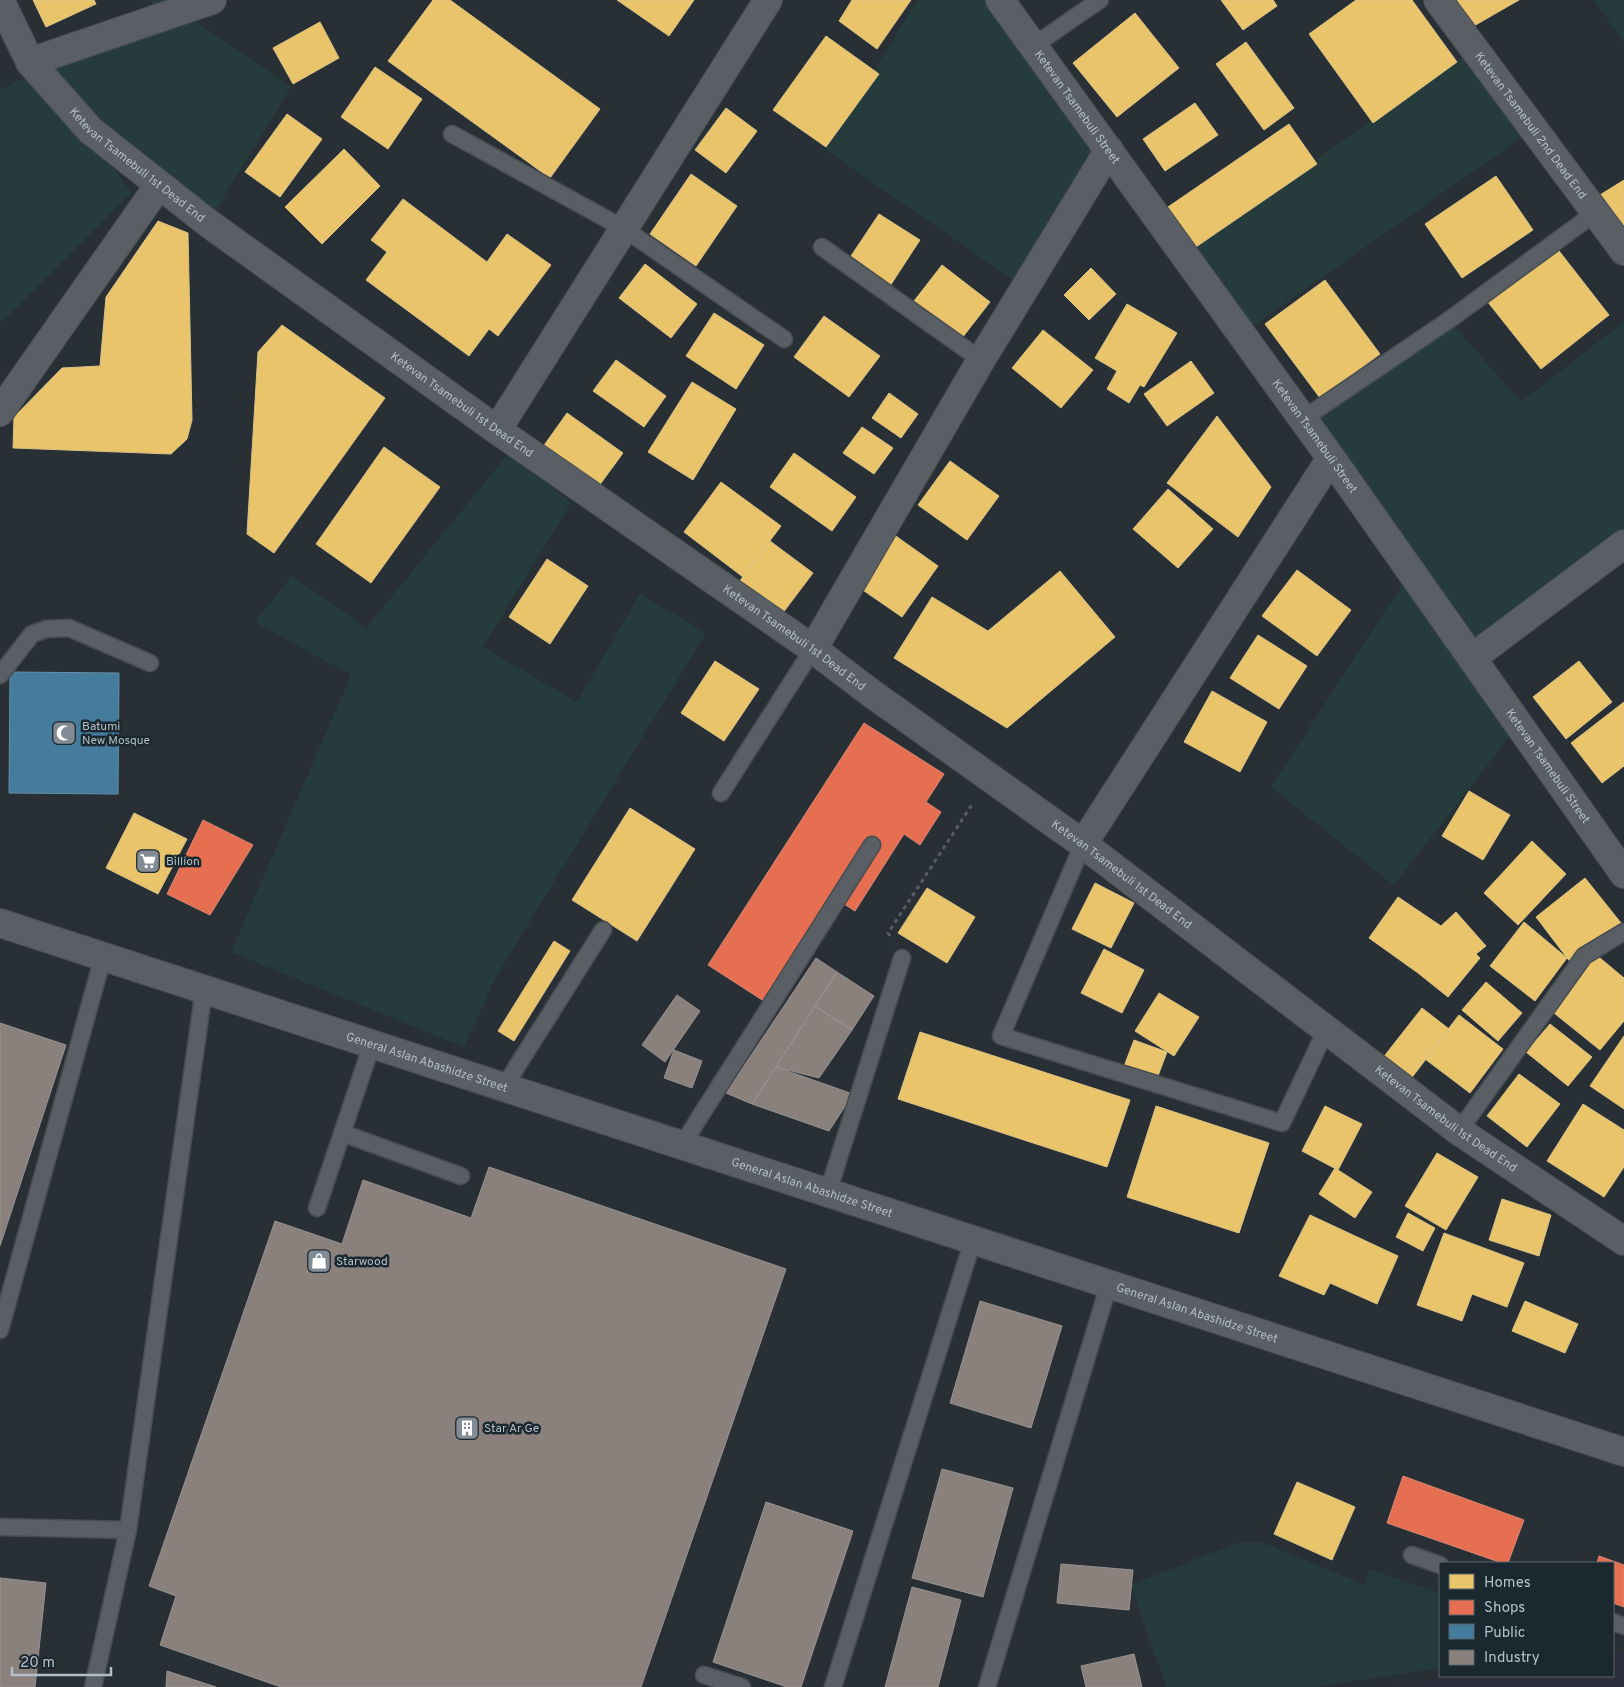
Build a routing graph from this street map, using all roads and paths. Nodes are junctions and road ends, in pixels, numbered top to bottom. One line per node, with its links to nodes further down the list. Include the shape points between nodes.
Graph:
1 (0, 0): 8 (street, Ketevan Tsamebuli 1st Dead End)
2 (212, 0): 8 (street)
3 (768, 0): 13 (street)
4 (1000, 0): 7 (street, Ketevan Tsamebuli Street)
5 (1100, 0): 7 (lane)
6 (1438, 0): 12 (street, Ketevan Tsamebuli 2nd Dead End)
7 (1033, 46): 10 (street, Ketevan Tsamebuli Street)
8 (30, 62): 11 (street, Ketevan Tsamebuli 1st Dead End, via 90,130)
9 (452, 134): 13 (lane)
10 (1109, 150): 17 (street); 19 (street, Ketevan Tsamebuli Street)
11 (159, 185): 18 (street); 20 (street, Ketevan Tsamebuli 1st Dead End)
12 (1595, 213): 15 (street, Ketevan Tsamebuli 2nd Dead End); 19 (lane, via 1449,320)
13 (623, 228): 16 (lane); 20 (street)
14 (822, 247): 17 (lane)
15 (1624, 251)
16 (784, 339)
17 (981, 360): 23 (street)
18 (0, 412)
19 (1303, 419): 21 (street, Ketevan Tsamebuli Street)
20 (497, 430): 23 (street, Ketevan Tsamebuli 1st Dead End)
21 (1331, 458): 24 (street, Ketevan Tsamebuli Street); 29 (street)
22 (1624, 544): 24 (street)
23 (813, 649): 27 (street, Ketevan Tsamebuli 1st Dead End); 28 (lane)
24 (1472, 658): 31 (street, Ketevan Tsamebuli Street)
25 (150, 663): 26 (lane, via 69,628 46,629 32,634)
26 (0, 675)
27 (990, 778): 29 (street, Ketevan Tsamebuli 1st Dead End); 36 (path, via 888,933)
28 (721, 793)
29 (1083, 844): 38 (street, Ketevan Tsamebuli 1st Dead End); 38 (lane, via 1001,1036 1282,1123)
30 (872, 845): 43 (lane)
31 (1624, 874)
32 (0, 923): 35 (street, General Aslan Abashidze Street)
33 (603, 930): 40 (lane)
34 (1624, 932): 41 (lane, via 1584,956)
35 (103, 956): 37 (street, General Aslan Abashidze Street); 50 (lane)
36 (902, 958): 45 (lane)
37 (204, 989): 39 (street, General Aslan Abashidze Street); 53 (lane)
38 (1326, 1030): 41 (street, Ketevan Tsamebuli 1st Dead End)
39 (372, 1044): 40 (street, General Aslan Abashidze Street); 42 (lane)
40 (504, 1087): 43 (street, General Aslan Abashidze Street)
41 (1459, 1131): 48 (street, Ketevan Tsamebuli 1st Dead End)
42 (342, 1133): 44 (lane); 46 (lane)
43 (682, 1145): 45 (street, General Aslan Abashidze Street)
44 (461, 1176)
45 (828, 1192): 47 (street, General Aslan Abashidze Street)
46 (317, 1208)
47 (974, 1240): 49 (street, General Aslan Abashidze Street); 59 (lane)
48 (1624, 1241)
49 (1109, 1284): 51 (street, General Aslan Abashidze Street); 60 (lane)
50 (0, 1330)
51 (1624, 1452)
52 (0, 1527): 53 (lane)
53 (128, 1530): 57 (lane)
54 (1412, 1555): 55 (lane)
55 (1439, 1565)
56 (704, 1675): 58 (lane)
57 (93, 1687)
58 (742, 1687)
59 (833, 1687)
60 (987, 1687)

